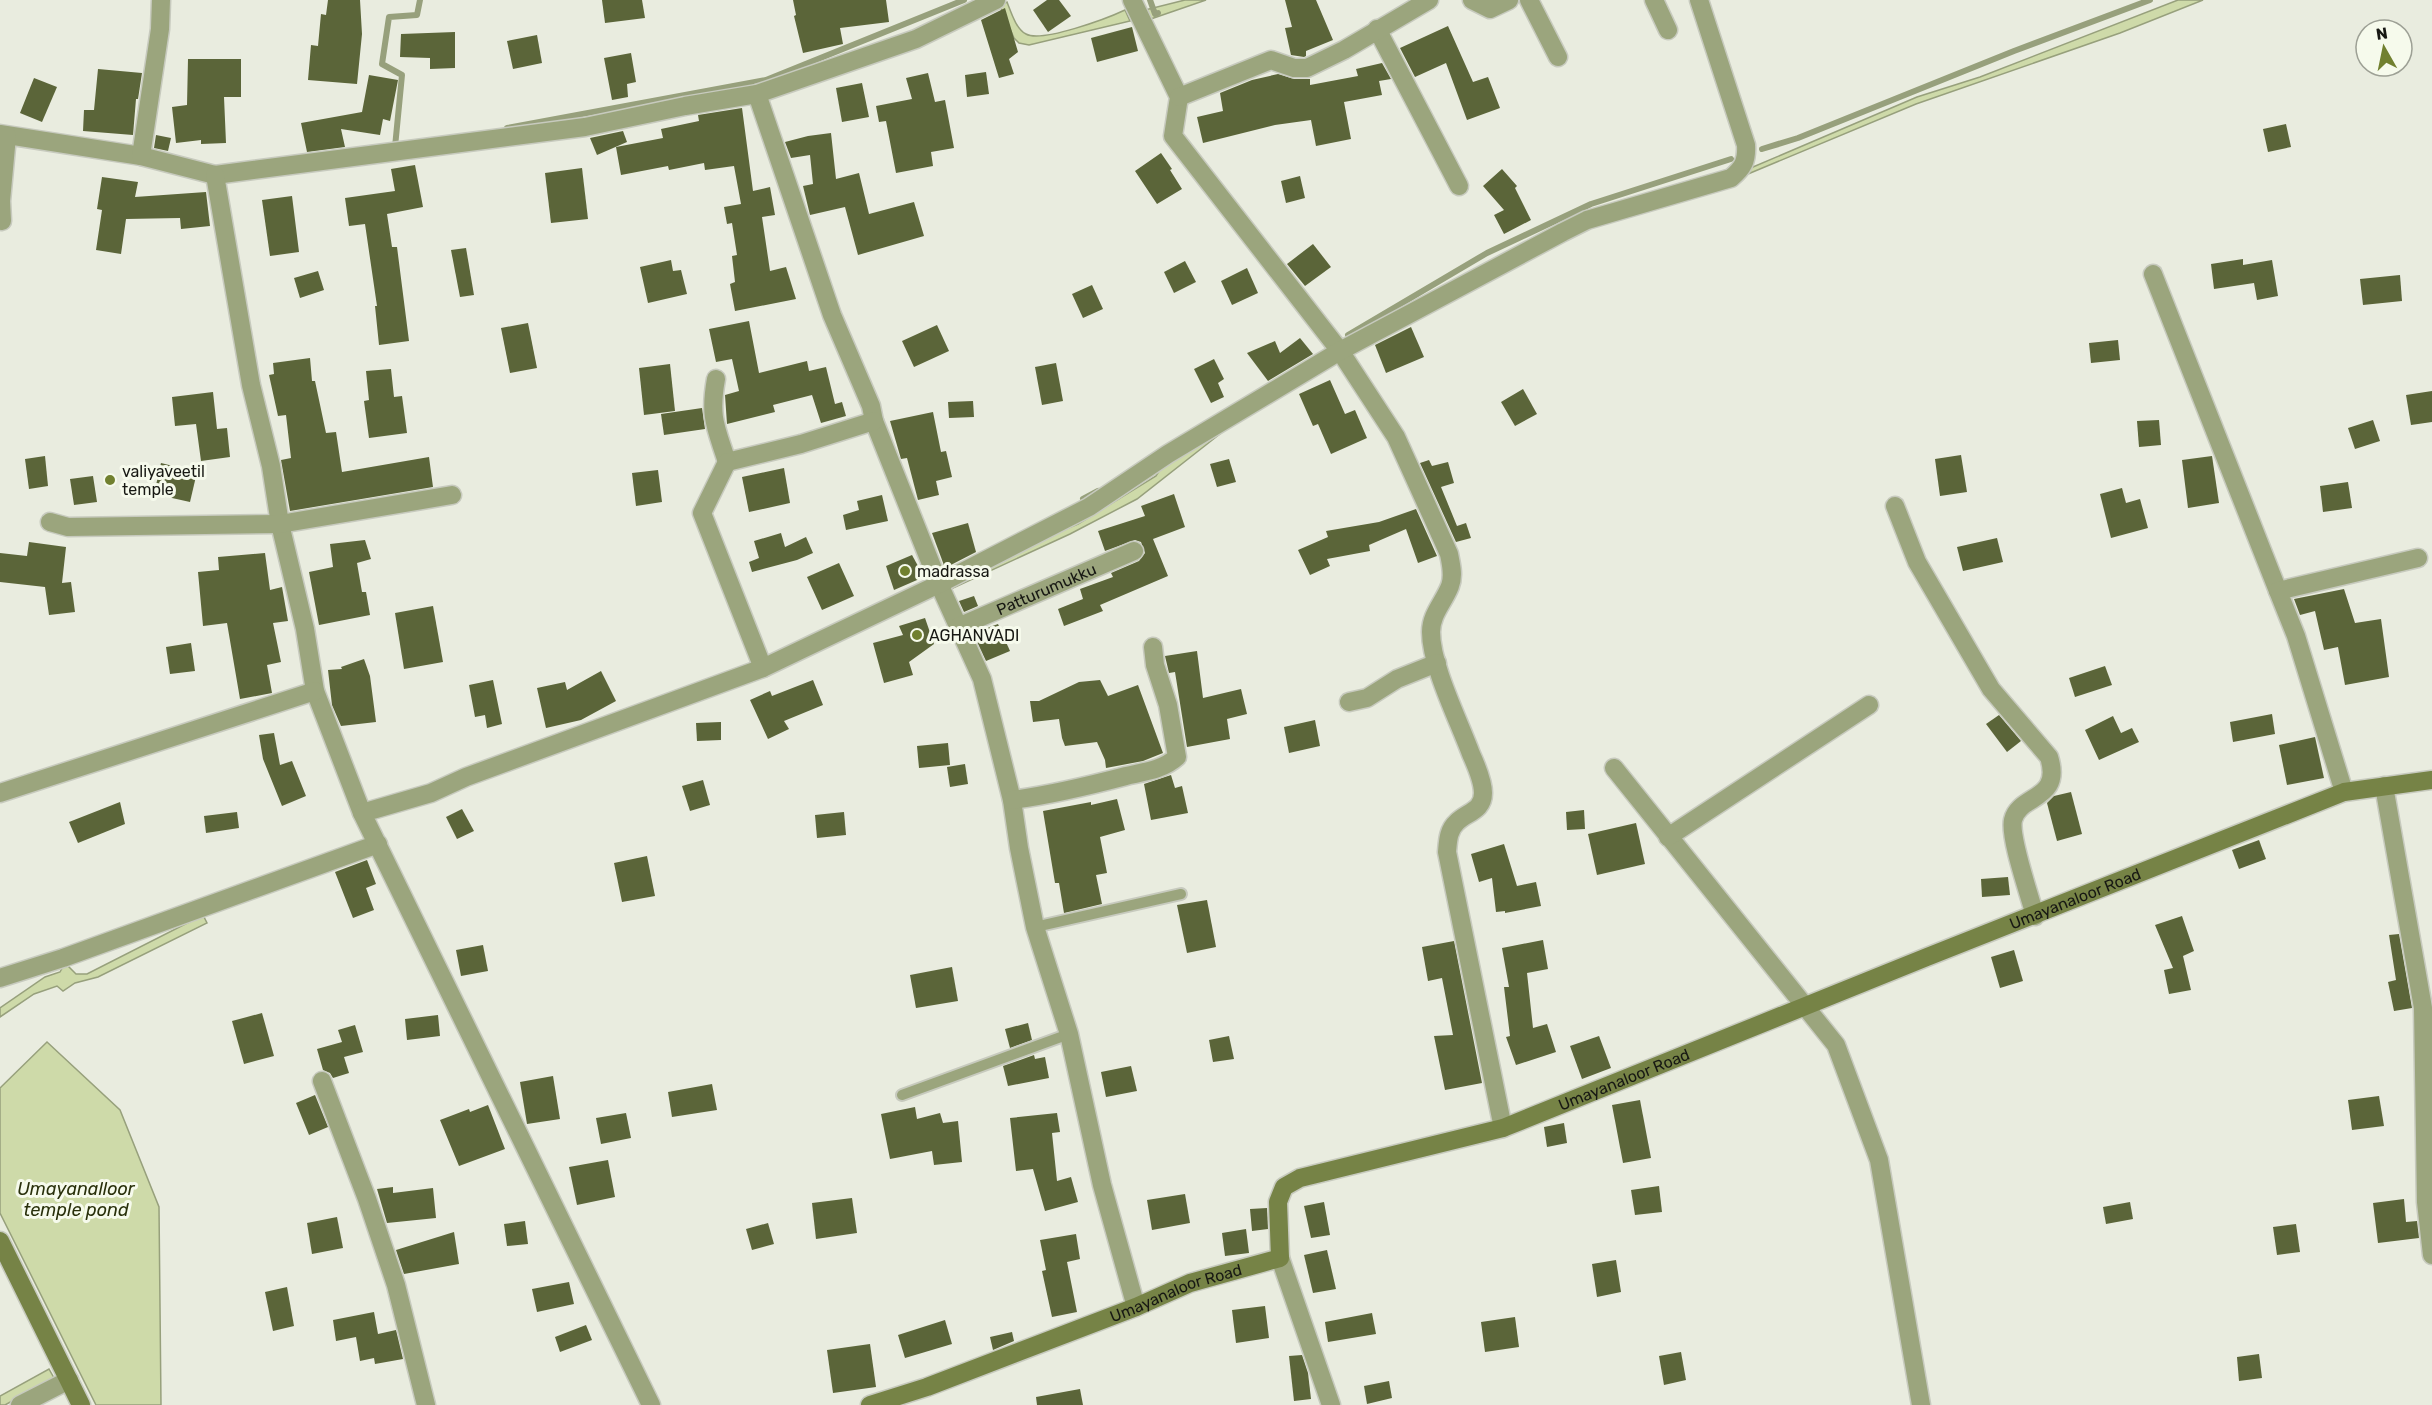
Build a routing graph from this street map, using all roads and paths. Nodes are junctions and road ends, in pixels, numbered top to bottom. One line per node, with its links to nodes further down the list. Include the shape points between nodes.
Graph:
1 (161, 0): 16 (street)
2 (995, 0): 13 (street, via 916,39)
3 (1132, 0): 14 (street)
4 (1429, 0): 10 (street)
5 (1472, 0): 6 (street, via 1490,9)
6 (1509, 0)
7 (1529, 0): 12 (street)
8 (1654, 0): 11 (street)
9 (1700, 0): 21 (street, via 1746,145 1747,159 1740,170 1731,178 1587,220)
10 (1377, 29): 14 (street, via 1307,68 1271,60); 18 (street)
11 (1668, 30)
12 (1558, 57)
13 (757, 94): 17 (street, via 585,127); 23 (street, via 832,315)
14 (1179, 97): 21 (street, via 1173,136)
15 (4, 135): 16 (street); 19 (street)
16 (141, 156): 17 (street)
17 (216, 175): 28 (street, via 251,386 272,466)
18 (1459, 186)
19 (2, 221)
20 (2153, 274): 32 (street)
21 (1340, 351): 31 (street, via 1168,454 1089,507); 35 (street, via 1396,437 1449,554 1451,584 1434,616 1431,632)
22 (716, 380): 24 (street, via 712,401 714,427)
23 (874, 421): 24 (street); 31 (street)
24 (727, 462): 36 (street, via 702,513)
25 (452, 495): 28 (street)
26 (1895, 506): 50 (street, via 1917,562 1991,688 2049,757 2051,779 2042,794 2019,809 2013,820)
27 (50, 522): 28 (street, via 68,527)
28 (280, 524): 37 (street)
29 (1134, 551): 33 (street, Patturumukku)
30 (2418, 558): 32 (street)
31 (939, 584): 33 (street); 36 (street)
32 (2278, 591): 43 (street, via 2296,636)
33 (958, 627): 45 (street, via 982,679)
34 (1153, 647): 45 (street, via 1177,757 1150,771 1060,793)
35 (1437, 663): 38 (street, via 1397,679 1367,698); 57 (street, via 1483,791 1482,802 1456,822 1449,833 1447,852)
36 (763, 668): 46 (street, via 432,793)
37 (315, 691): 44 (street); 46 (street)
38 (1349, 702)
39 (1869, 705): 47 (street)
40 (1614, 768): 47 (street)
41 (2432, 780): 42 (main road, Umayanaloor Road)
42 (2384, 786): 43 (main road, Umayanaloor Road); 59 (street, via 2423,1008 2426,1202)
43 (2344, 792): 50 (main road, Umayanaloor Road)
44 (0, 793)
45 (1012, 800): 51 (street)
46 (362, 813): 48 (street)
47 (1668, 837): 53 (street)
48 (378, 844): 52 (street); 67 (street)
49 (1180, 894): 51 (lane)
50 (2035, 916): 53 (main road, Umayanaloor Road)
51 (1035, 927): 54 (street)
52 (0, 978)
53 (1805, 1006): 57 (main road, Umayanaloor Road); 70 (street, via 1836,1045 1879,1160)
54 (1068, 1034): 56 (lane); 61 (street, via 1102,1185)
55 (322, 1081): 66 (street, via 396,1285)
56 (902, 1095)
57 (1503, 1128): 60 (main road, Umayanaloor Road, via 1300,1178 1284,1187 1278,1202)
58 (0, 1241): 62 (main road)
59 (2432, 1255)
60 (1280, 1258): 61 (main road, Umayanaloor Road, via 1190,1283); 69 (street)
61 (1136, 1307): 63 (main road, Umayanaloor Road)
62 (69, 1380): 64 (street); 65 (main road)
63 (928, 1396): 68 (main road, Umayanaloor Road)
64 (20, 1405)
65 (81, 1405)
66 (426, 1405)
67 (651, 1405)
68 (870, 1405)
69 (1331, 1405)
70 (1920, 1405)

